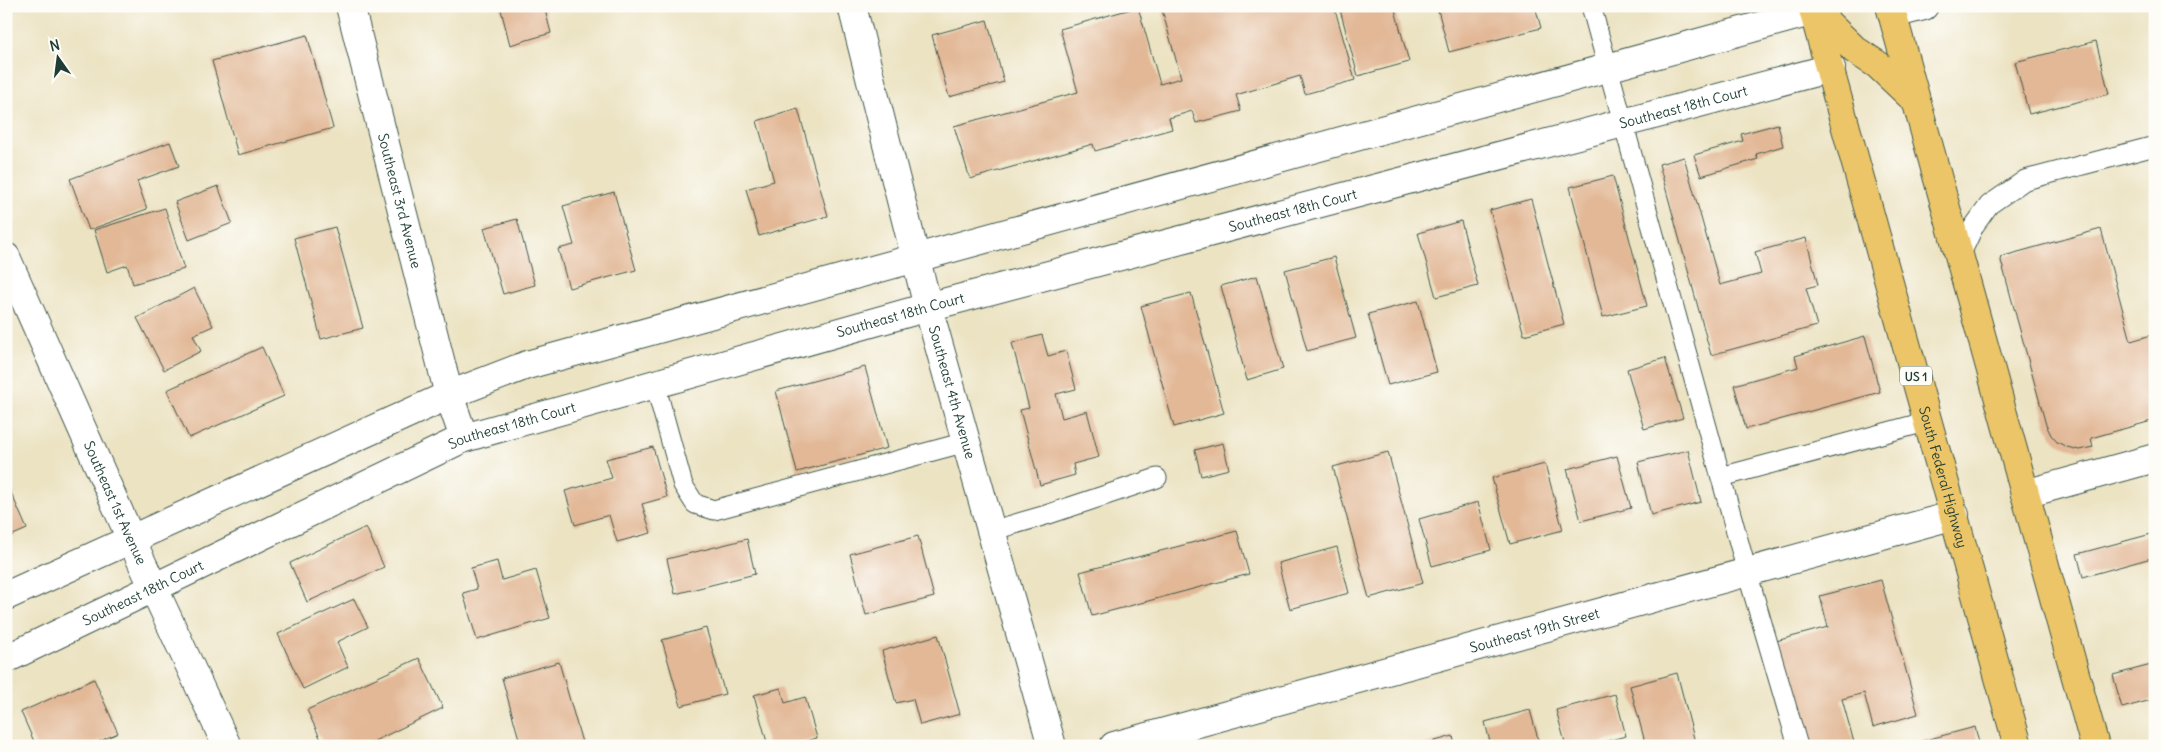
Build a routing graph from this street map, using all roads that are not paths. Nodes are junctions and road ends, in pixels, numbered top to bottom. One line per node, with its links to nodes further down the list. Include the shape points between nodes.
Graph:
1 (350, 6): 17 (street, Southeast 3rd Avenue)
2 (852, 6): 13 (street, Southeast 4th Avenue)
3 (1591, 6): 7 (lane)
4 (1924, 6): 6 (street)
5 (1813, 8): 7 (street); 8 (main road, South Federal Highway / US 1); 9 (main road, via 1855,50)
6 (1886, 9): 9 (main road)
7 (1608, 66): 10 (lane); 13 (street)
8 (1831, 68): 10 (street, Southeast 18th Court); 18 (main road, South Federal Highway / US 1)
9 (1916, 101): 14 (main road)
10 (1624, 124): 15 (street, Southeast 18th Court); 22 (lane)
11 (2155, 146): 14 (lane, via 2025,180 1989,205 1974,226)
12 (6, 257): 27 (street, Southeast 1st Avenue)
13 (915, 258): 15 (street, Southeast 4th Avenue); 17 (street, via 527,365)
14 (1959, 258): 24 (main road)
15 (928, 307): 16 (street, Southeast 18th Court); 20 (street, Southeast 4th Avenue)
16 (655, 384): 19 (street, Southeast 18th Court); 20 (lane, via 684,485 695,504 714,510)
17 (449, 395): 19 (street, Southeast 3rd Avenue); 27 (street)
18 (1929, 421): 22 (lane); 25 (main road, South Federal Highway / US 1)
19 (464, 438): 29 (street, Southeast 18th Court)
20 (966, 442): 26 (street, Southeast 4th Avenue)
21 (2155, 458): 24 (street)
22 (1721, 477): 28 (lane)
23 (1157, 478): 26 (lane)
24 (2025, 494): 37 (main road)
25 (1955, 515): 28 (street, Southeast 19th Street); 36 (main road, South Federal Highway / US 1)
26 (991, 531): 33 (street, Southeast 4th Avenue)
27 (131, 539): 29 (street, Southeast 1st Avenue); 30 (street)
28 (1747, 572): 34 (street, Southeast 19th Street); 35 (lane)
29 (154, 589): 31 (street, Southeast 18th Court); 32 (street, Southeast 1st Avenue)
30 (6, 596)
31 (6, 659)
32 (227, 746)
33 (1052, 746)
34 (1114, 746)
35 (1798, 746)
36 (2018, 746)
37 (2094, 746)

